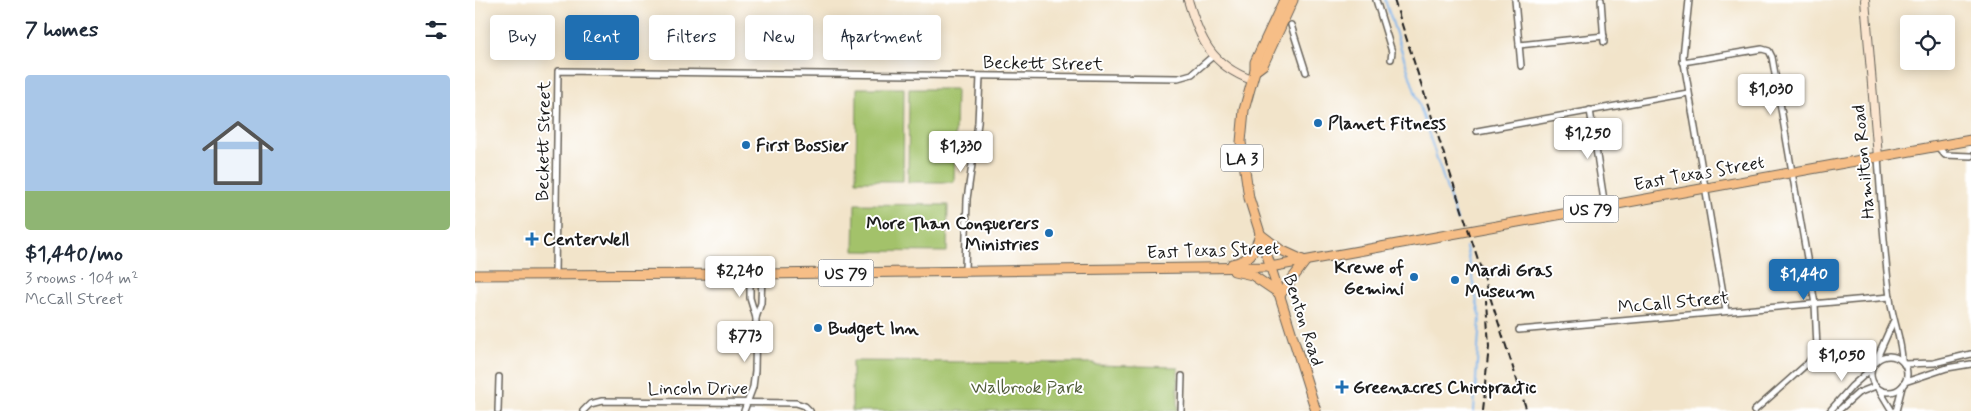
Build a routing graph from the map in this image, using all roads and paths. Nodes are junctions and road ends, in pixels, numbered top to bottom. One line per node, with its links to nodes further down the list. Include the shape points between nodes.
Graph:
1 (1188, 0): 13 (street, via 1198,32)
2 (1284, 0): 17 (main road, LA 3, via 1255,62)
3 (1293, 0): 17 (main road, LA 3, via 1263,65)
4 (1376, 0): 14 (street, via 1392,52)
5 (1515, 0): 12 (street)
6 (1601, 0): 10 (street)
7 (1689, 0): 15 (street)
8 (1865, 0): 27 (street, Hamilton Road)
9 (1291, 25): 18 (street)
10 (1604, 36): 11 (street); 12 (street)
11 (1604, 42)
12 (1519, 45): 16 (street)
13 (1213, 56): 19 (street, Beckett Street, via 1193,74 1178,78); 20 (street, via 1231,71)
14 (1391, 59)
15 (1683, 62): 21 (street); 28 (street, via 1762,49 1769,51)
16 (1521, 66)
17 (1255, 71): 20 (main road, LA 3)
18 (1305, 72)
19 (979, 76): 35 (street, via 978,123 967,199); 39 (street, Beckett Street, via 558,71)
20 (1251, 80): 31 (main road, Benton Road / LA 3, via 1241,142 1249,198)
21 (1688, 93): 22 (street); 29 (street)
22 (1590, 110): 23 (street); 30 (street)
23 (1477, 131)
24 (1971, 140): 25 (main road, East Texas Street / US 79)
25 (1937, 146): 26 (street, via 1945,155); 27 (main road, East Texas Street / US 79)
26 (1971, 156)
27 (1878, 157): 28 (main road, East Texas Street / US 79); 41 (street, Hamilton Road)
28 (1791, 173): 29 (main road, East Texas Street / US 79); 42 (street)
29 (1706, 188): 30 (main road, East Texas Street / US 79); 43 (street)
30 (1605, 207): 32 (main road, East Texas Street / US 79)
31 (1260, 234): 32 (main road); 33 (main road, via 1249,258); 34 (main road, Benton Road / LA 3)
32 (1305, 262): 34 (main road, East Texas Street / US 79); 40 (main road)
33 (1217, 268): 34 (main road, East Texas Street / US 79); 35 (main road, East Texas Street / US 79); 40 (main road, via 1252,275)
34 (1270, 268): 40 (main road, Benton Road / LA 3)
35 (965, 270): 37 (main road, East Texas Street / US 79)
36 (750, 274): 37 (main road, East Texas Street / US 79); 39 (main road, East Texas Street / US 79); 44 (street, via 750,298)
37 (762, 274): 44 (street, via 761,303)
38 (475, 275): 39 (main road, East Texas Street / US 79)
39 (555, 275)
40 (1280, 295): 62 (main road, Benton Road / LA 3)
41 (1890, 297): 42 (street, McCall Street); 45 (street, Hamilton Road)
42 (1815, 304): 43 (street, McCall Street); 63 (street, via 1815,352 1808,363)
43 (1726, 311): 46 (street, McCall Street)
44 (755, 318): 56 (street, via 755,371)
45 (1893, 322): 48 (street, Hamilton Road); 49 (street)
46 (1519, 330)
47 (1971, 354): 48 (street, via 1934,363)
48 (1903, 362): 49 (street, via 1897,357 1885,356); 54 (street, via 1907,369)
49 (1875, 363): 51 (street)
50 (1971, 364): 54 (street, via 1947,368)
51 (1871, 369): 55 (street, via 1872,381); 64 (street)
52 (1182, 376): 61 (street)
53 (499, 377): 58 (street)
54 (1904, 384): 55 (street, via 1893,391); 67 (street)
55 (1877, 387): 65 (street, via 1858,393); 66 (street)
56 (748, 402): 57 (street, Lincoln Drive, via 796,403); 59 (street, Lincoln Drive, via 602,401 587,405); 60 (street)
57 (809, 410)
58 (498, 411)
59 (583, 411)
60 (744, 411)
61 (1181, 411)
62 (1316, 411)
63 (1754, 411)
64 (1830, 411)
65 (1838, 411)
66 (1892, 411)
67 (1896, 411)

